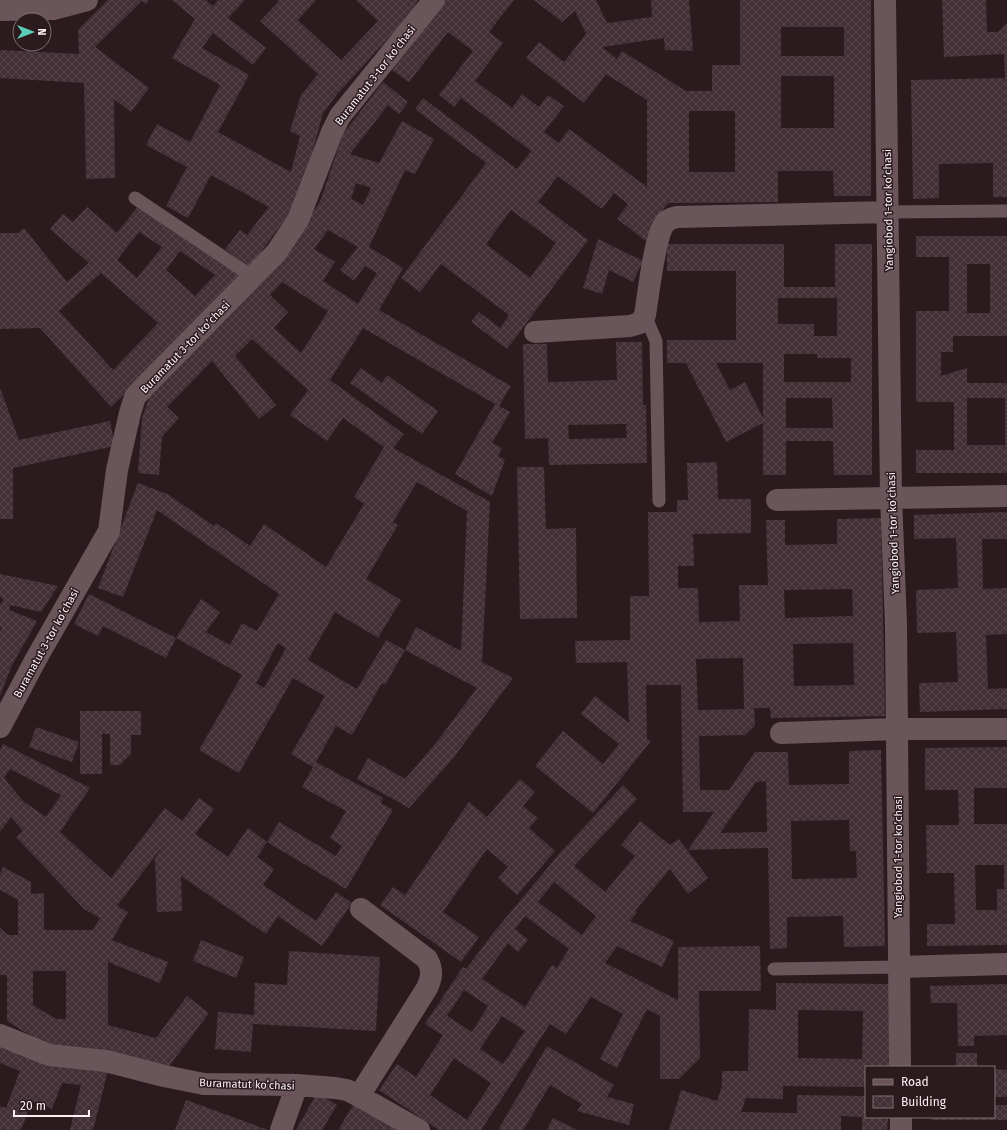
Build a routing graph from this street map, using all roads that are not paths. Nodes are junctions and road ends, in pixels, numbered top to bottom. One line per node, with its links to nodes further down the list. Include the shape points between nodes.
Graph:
1 (87, 0): 4 (street, via 53,10)
2 (434, 0): 8 (street, Buramatut 3-tor koʼchasi, via 340,116 298,220 276,253)
3 (885, 0): 7 (street, Yangiobod 1-tor koʼchasi)
4 (0, 10)
5 (135, 198): 8 (lane)
6 (1007, 211): 7 (lane)
7 (888, 212): 9 (street, via 677,217 666,221 657,242); 12 (street, Yangiobod 1-tor koʼchasi)
8 (253, 277): 15 (street, Buramatut 3-tor koʼchasi, via 135,398 117,470 109,531)
9 (645, 315): 10 (street, via 640,323 630,326); 14 (lane, via 656,341)
10 (534, 332)
11 (1007, 496): 12 (street)
12 (891, 497): 13 (street); 16 (street, Yangiobod 1-tor koʼchasi)
13 (777, 500)
14 (659, 501)
15 (0, 727)
16 (897, 729): 17 (street); 18 (street); 21 (street, Yangiobod 1-tor koʼchasi)
17 (1007, 729)
18 (780, 733)
19 (361, 909): 26 (street, via 428,959 432,967 432,976 428,988)
20 (1007, 964): 21 (street)
21 (898, 967): 22 (lane); 24 (street, Yangiobod 1-tor koʼchasi)
22 (774, 969)
23 (0, 1035): 25 (street, Buramatut koʻchasi, via 49,1055 106,1061 204,1084)
24 (900, 1066)
25 (297, 1085): 26 (street, Buramatut koʻchasi, via 347,1090); 28 (street)
26 (359, 1096): 29 (street, Buramatut koʻchasi)
27 (901, 1118): 30 (street)
28 (281, 1130)
29 (419, 1130)
30 (901, 1130)

